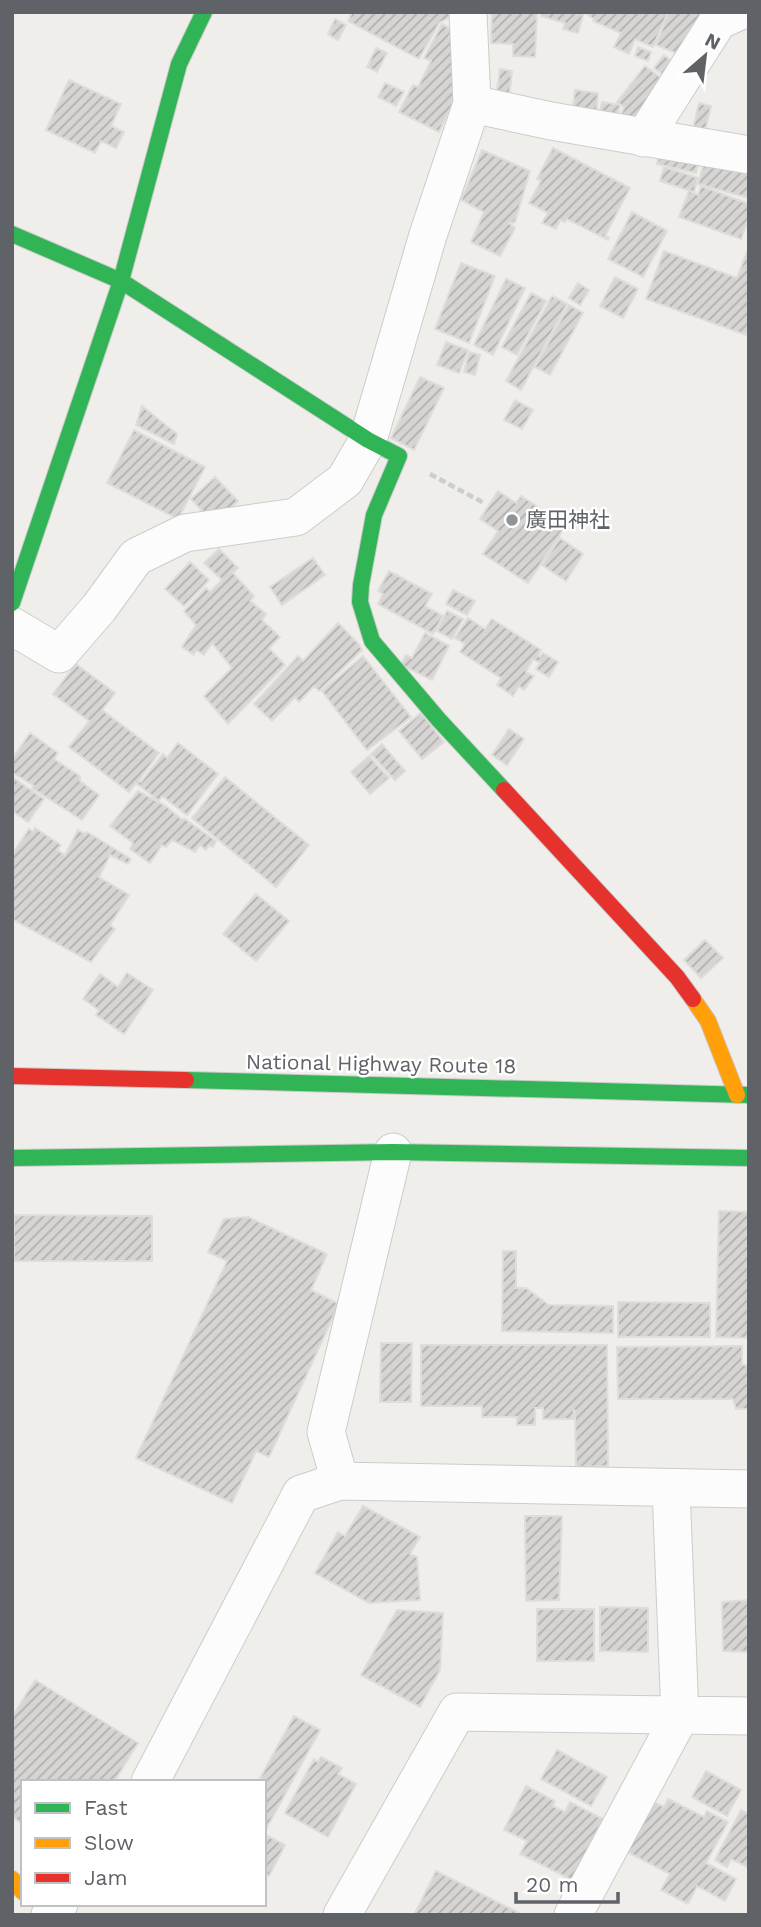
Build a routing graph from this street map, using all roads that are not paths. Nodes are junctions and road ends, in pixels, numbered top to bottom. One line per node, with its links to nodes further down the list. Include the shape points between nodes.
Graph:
1 (204, 12): 8 (main road, via 179,64)
2 (468, 12): 4 (street)
3 (738, 12): 5 (street, via 719,21)
4 (472, 104): 5 (street); 9 (street, via 428,235)
5 (644, 138): 6 (street)
6 (749, 155)
7 (12, 234): 8 (main road)
8 (121, 281): 9 (main road); 10 (main road)
9 (384, 448): 11 (street, via 296,517 185,533 136,557 100,608 59,654); 13 (main road, via 361,585 360,602 372,642 677,978 708,1021)
10 (12, 603)
11 (12, 626)
12 (12, 1076): 13 (main road, National Highway Route 18)
13 (743, 1095)
14 (393, 1152): 15 (main road); 16 (main road); 17 (street, via 326,1432)
15 (12, 1157)
16 (749, 1158)
17 (340, 1481): 18 (street); 22 (street, via 300,1494)
18 (671, 1488): 19 (street); 20 (street)
19 (749, 1489)
20 (680, 1716): 21 (street); 23 (street, via 457,1712); 24 (street)
21 (749, 1716)
22 (151, 1780)
23 (342, 1915)
24 (573, 1915)

